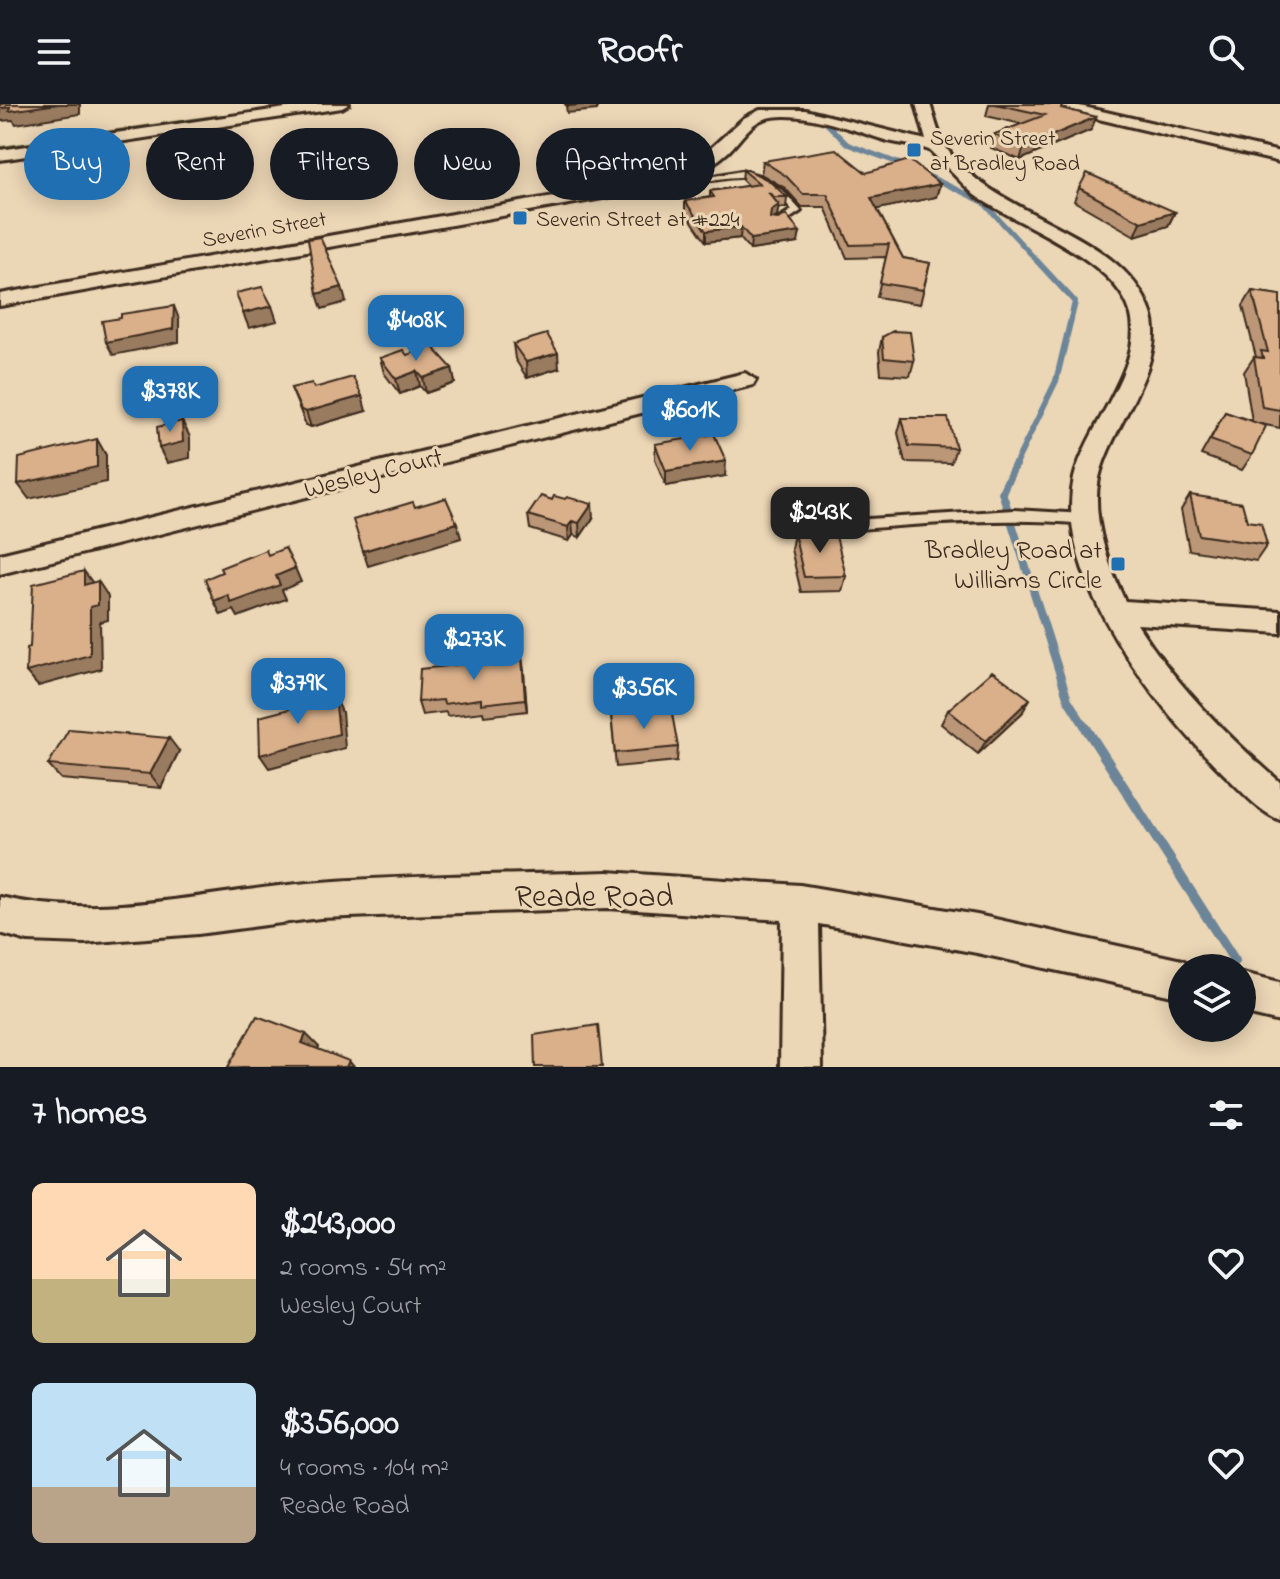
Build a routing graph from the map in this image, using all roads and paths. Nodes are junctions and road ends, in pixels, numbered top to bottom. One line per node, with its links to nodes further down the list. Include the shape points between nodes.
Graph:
1 (287, 104): 5 (street)
2 (342, 104): 5 (street)
3 (923, 104): 7 (street)
4 (1052, 104): 10 (street)
5 (240, 115): 6 (street); 9 (street)
6 (0, 145)
7 (937, 147): 8 (street, Severin Street, via 841,114 789,109 757,117); 16 (street, via 974,186 1117,275 1143,315 1143,353 1094,449)
8 (715, 154)
9 (0, 155)
10 (1280, 157)
11 (715, 179): 13 (lane, via 749,174 785,196 797,211)
12 (562, 200): 14 (street, Severin Street)
13 (774, 225)
14 (0, 300)
15 (745, 380): 18 (street, Wesley Court)
16 (1085, 519): 17 (lane, via 992,513); 19 (street)
17 (804, 528)
18 (0, 564)
19 (1114, 611): 20 (street); 21 (street, via 1167,691)
20 (1280, 622)
21 (1280, 804)
22 (800, 903): 23 (street, Reade Road, via 608,890 320,900 84,924); 24 (street, Reade Road); 27 (street)
23 (0, 915)
24 (1168, 976)
25 (1256, 996): 26 (street)
26 (1280, 1002)
27 (801, 1067)

